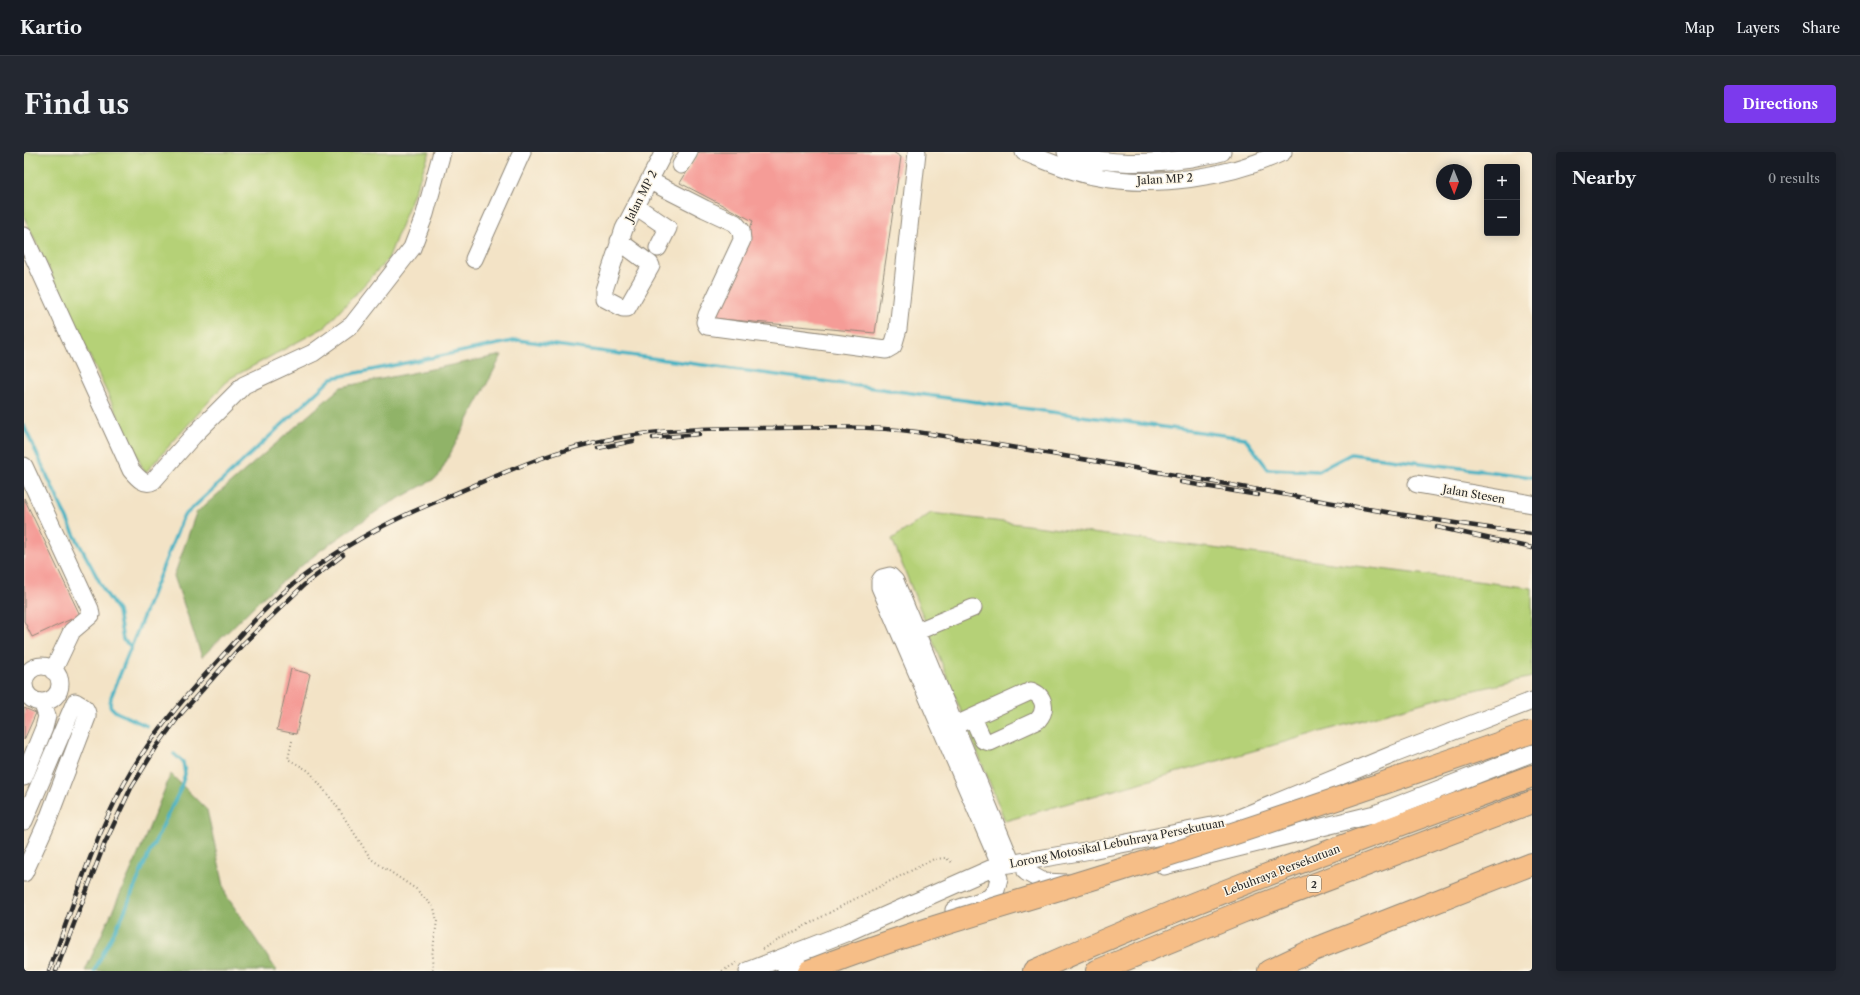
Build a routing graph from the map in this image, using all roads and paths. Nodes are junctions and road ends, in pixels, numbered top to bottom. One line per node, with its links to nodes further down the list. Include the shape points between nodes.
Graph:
1 (442, 152): 11 (street, via 425,214 412,248 352,325 313,353 244,385 150,483 141,481 131,470)
2 (522, 152): 14 (street)
3 (664, 152): 9 (street, Jalan MP 2)
4 (917, 152): 9 (street, via 898,329 893,346 886,350 707,326 707,314 742,240 742,230 735,223)
5 (1024, 152): 7 (street, Jalan MP 2, via 1064,168 1094,176 1137,182 1223,173 1268,160)
6 (1222, 152): 8 (street, Jalan MP 2, via 1134,163 1111,162)
7 (1283, 152)
8 (1082, 154)
9 (650, 181): 10 (street, Jalan MP 2)
10 (637, 207): 12 (street, Jalan MP 2); 13 (street, via 668,228)
11 (24, 236)
12 (619, 241)
13 (658, 248)
14 (474, 259)
15 (24, 466): 19 (street, via 91,615 72,631)
16 (1417, 484): 17 (street, Jalan Stesen)
17 (1532, 504)
18 (973, 608): 25 (street, via 909,634)
19 (53, 671): 20 (street, via 59,680); 21 (street, via 45,667 35,668 25,680 28,695)
20 (58, 690): 21 (street, via 52,698); 22 (street)
21 (42, 702): 30 (street, via 47,716)
22 (75, 702): 32 (street); 33 (street, via 85,708 88,712 87,717)
23 (1532, 702): 40 (street, Lorong Motosikal Lebuhraya Persekutuan, via 1394,754 1227,823 998,866 848,932)
24 (974, 718): 25 (street)
25 (949, 729): 43 (street, via 1002,867 996,890 989,898)
26 (1532, 732): 44 (highway, bridge, via 1276,820 957,920)
27 (292, 741): 41 (path, via 288,759 309,771 336,805 371,859 416,889 434,908 437,921 432,956)
28 (1532, 753): 37 (street, via 1375,814 1116,878 1065,884 1044,882)
29 (1532, 776): 45 (highway, Lebuhraya Persekutuan / 2, via 1246,883)
30 (24, 777)
31 (1532, 802): 46 (highway, 2, via 1244,910)
32 (26, 818): 33 (street)
33 (47, 822): 38 (street)
34 (953, 863): 39 (path, via 946,858 934,859)
35 (1532, 864): 47 (highway, via 1313,950)
36 (1532, 870): 48 (street, via 1301,961)
37 (1026, 872)
38 (24, 873)
39 (756, 952)
40 (745, 965): 42 (path)
41 (433, 971)
42 (722, 971)
43 (786, 971)
44 (809, 971)
45 (1034, 971)
46 (1097, 971)
47 (1268, 971)
48 (1282, 971)

